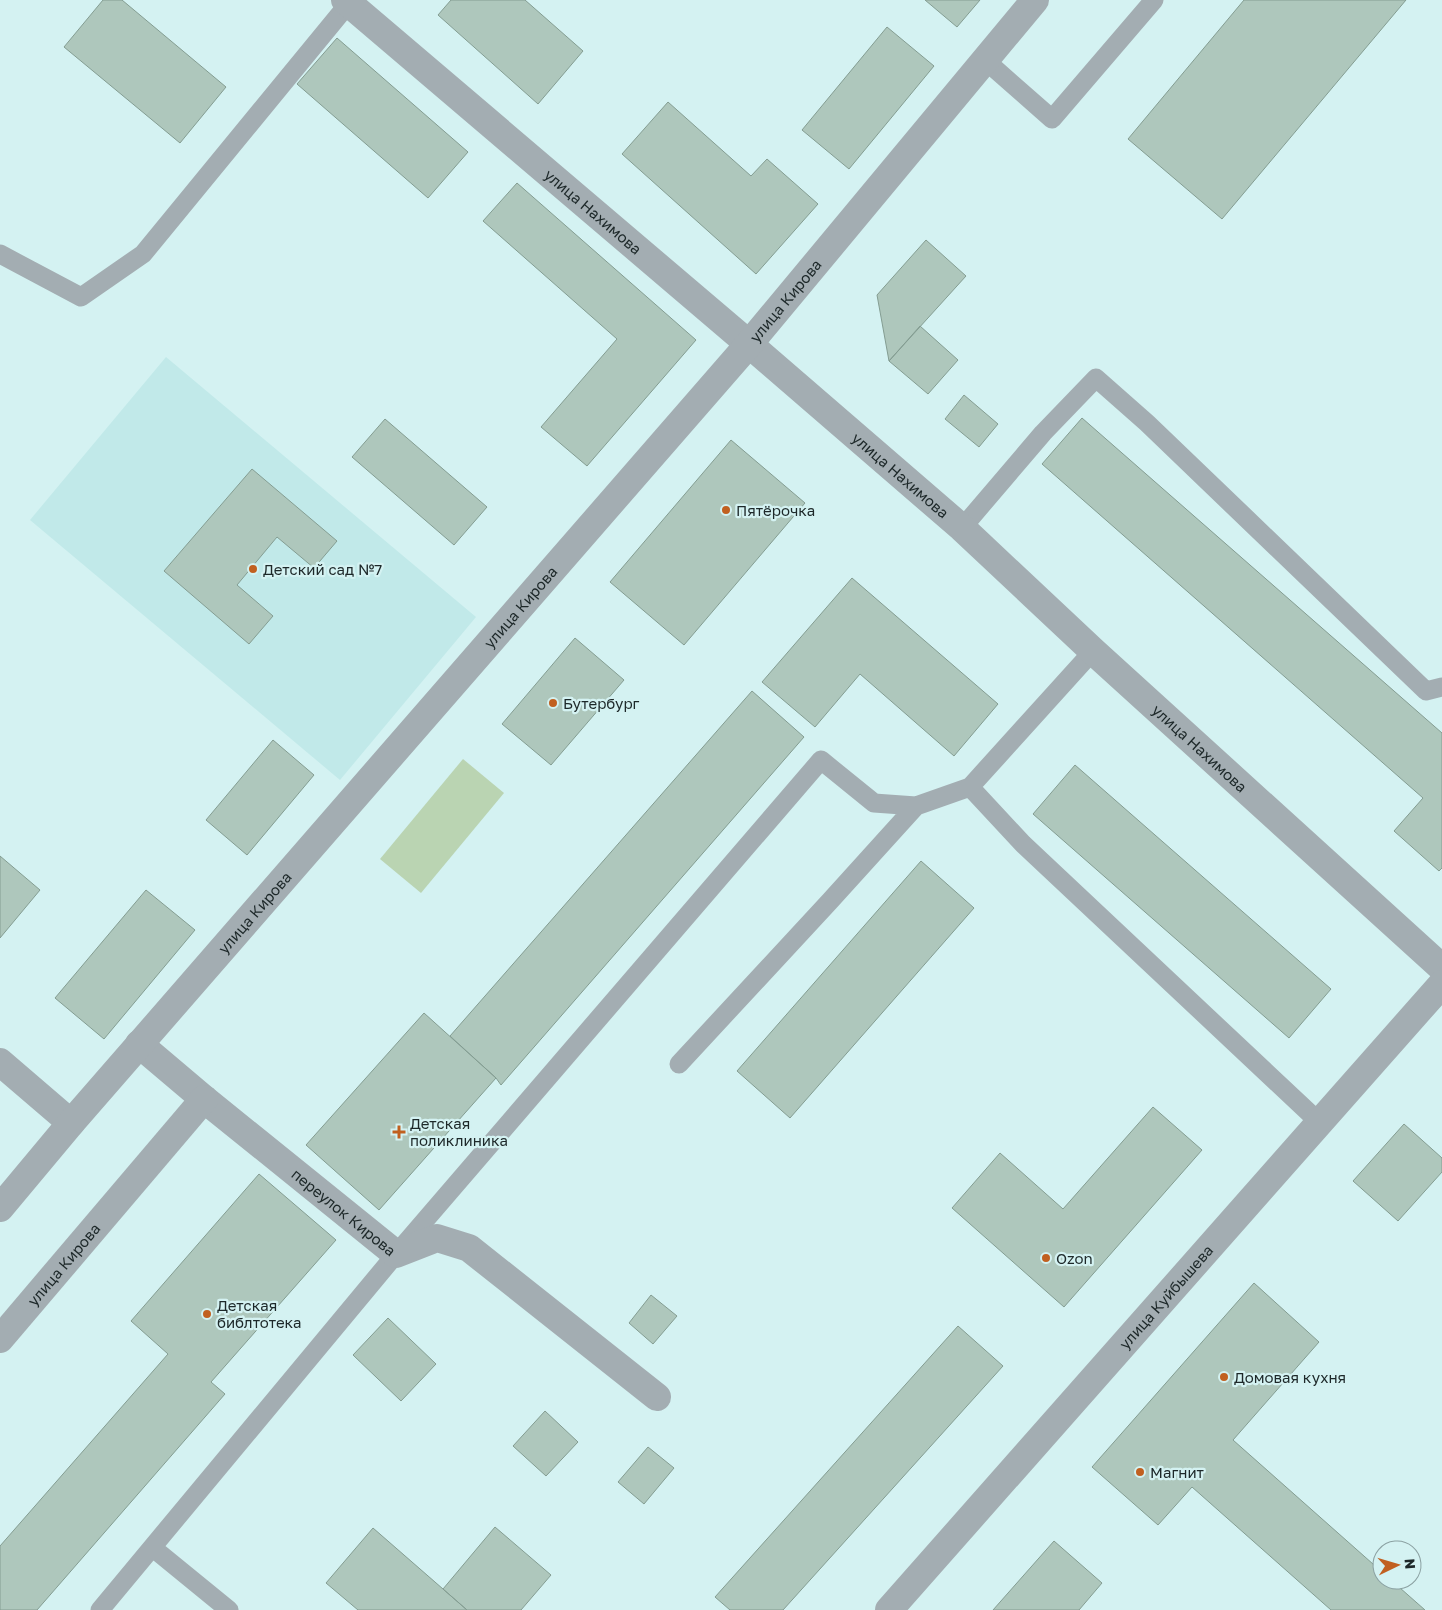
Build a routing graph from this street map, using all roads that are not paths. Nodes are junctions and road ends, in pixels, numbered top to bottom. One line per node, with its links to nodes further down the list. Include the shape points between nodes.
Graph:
1 (1035, 0): 4 (street, улица Кирова)
2 (1154, 0): 4 (lane, via 1052,119)
3 (347, 2): 5 (lane, via 144,254 81,297); 6 (street, улица Нахимова)
4 (985, 60): 6 (street, улица Кирова)
5 (0, 254)
6 (749, 344): 7 (street, улица Нахимова); 14 (street, улица Кирова)
7 (962, 528): 8 (street, улица Нахимова); 9 (lane, via 1042,433 1096,378 1426,691)
8 (1094, 652): 10 (lane); 12 (street, улица Нахимова)
9 (1442, 687)
10 (970, 787): 11 (lane); 18 (lane, via 1022,844)
11 (916, 806): 16 (lane); 21 (lane, via 874,802 820,760)
12 (1442, 968)
13 (1442, 984): 18 (street, улица Куйбышева)
14 (139, 1044): 17 (street, переулок Кирова); 19 (street, улица Кирова)
15 (0, 1062): 19 (street)
16 (679, 1064)
17 (204, 1099): 21 (street, переулок Кирова); 22 (street, улица Кирова)
18 (1319, 1122): 27 (street, улица Куйбышева)
19 (71, 1123): 20 (street, улица Кирова)
20 (0, 1208)
21 (396, 1254): 23 (street, переулок Кирова, via 437,1238 469,1248); 24 (lane)
22 (0, 1339)
23 (658, 1397)
24 (153, 1548): 25 (lane); 26 (lane)
25 (100, 1610)
26 (229, 1610)
27 (889, 1610)

